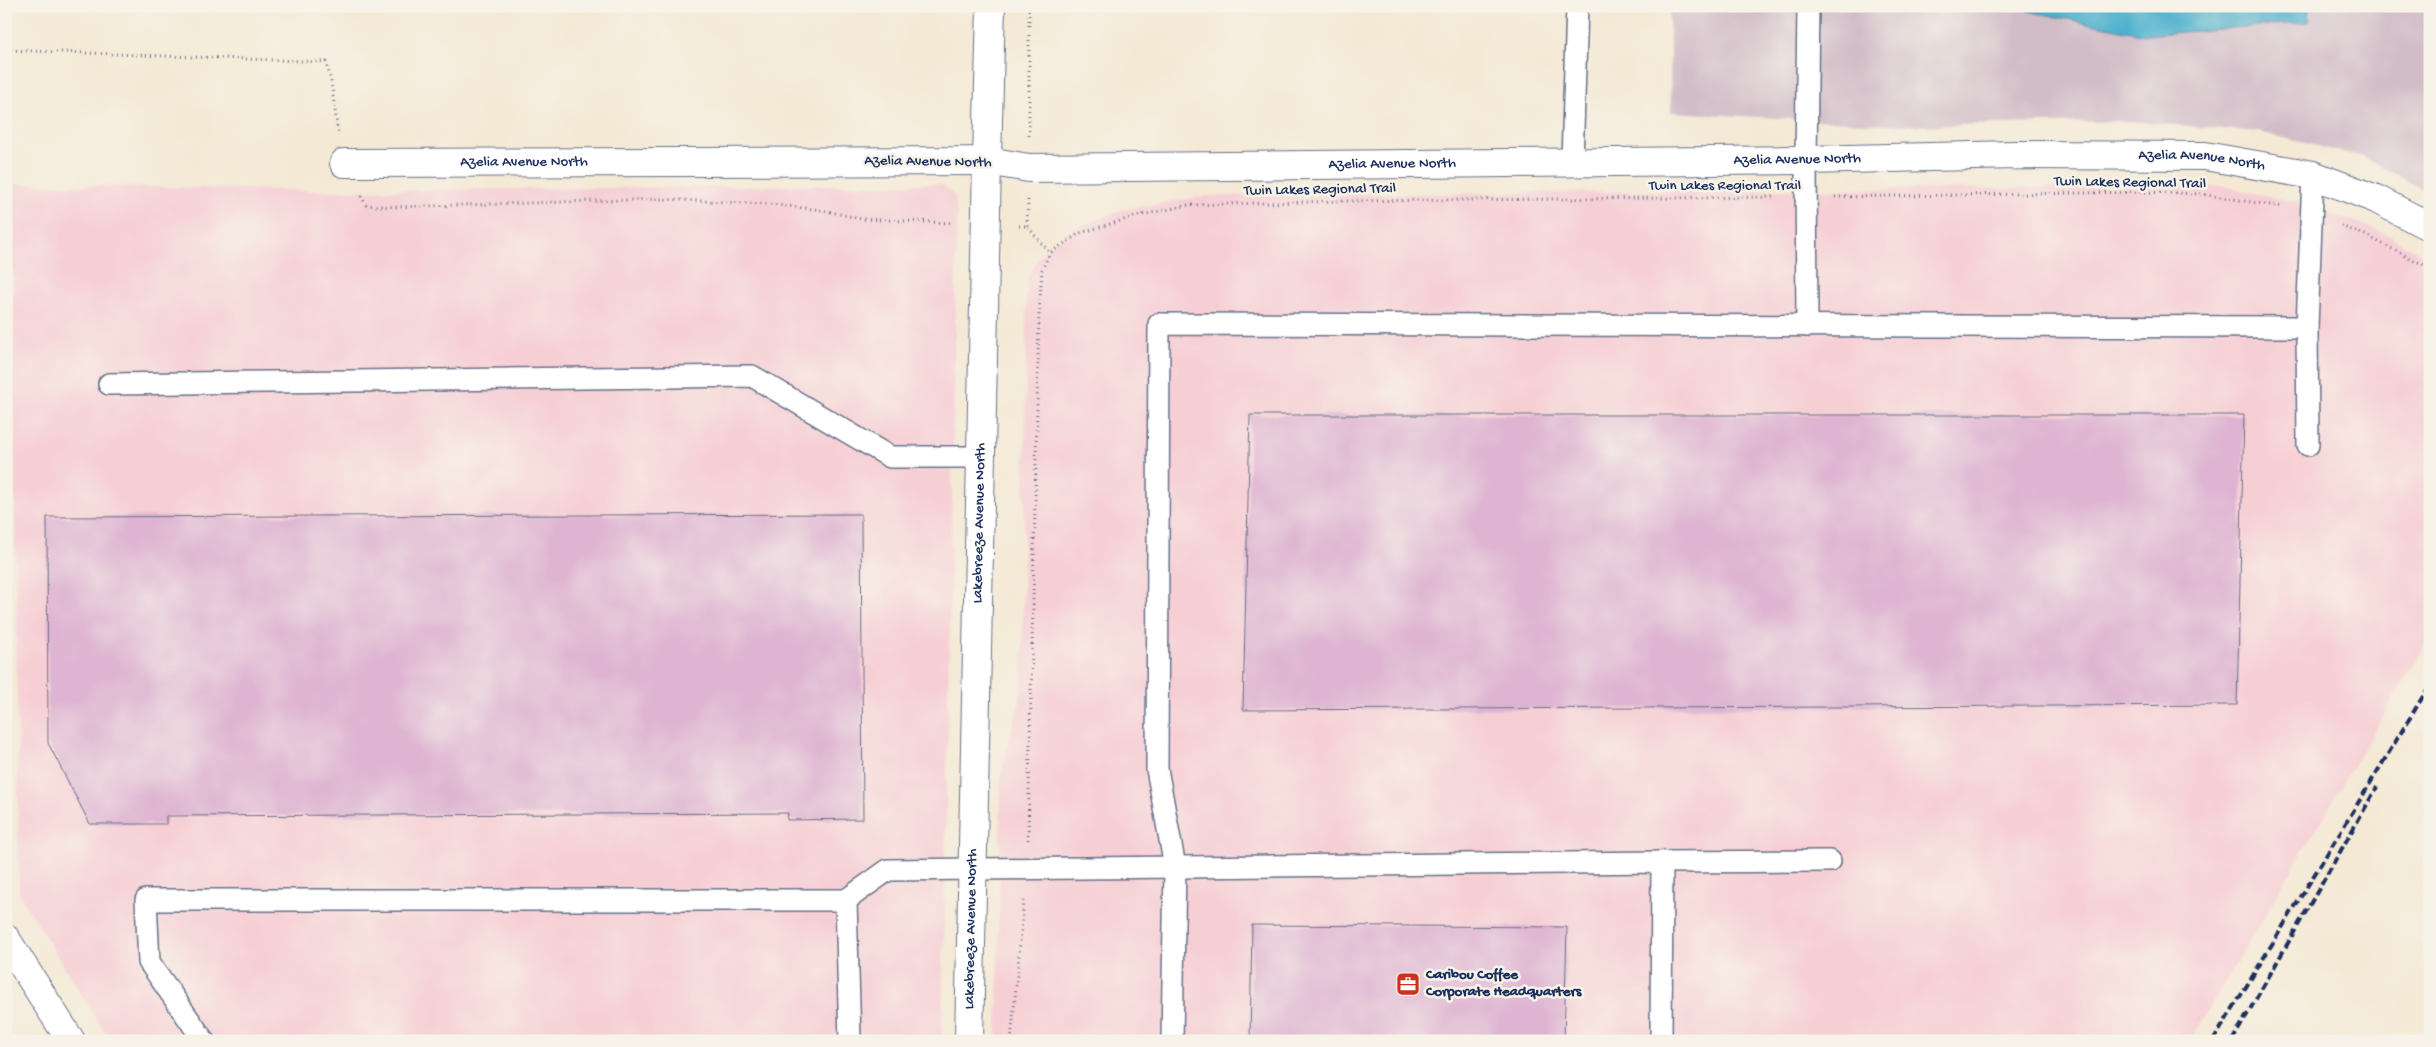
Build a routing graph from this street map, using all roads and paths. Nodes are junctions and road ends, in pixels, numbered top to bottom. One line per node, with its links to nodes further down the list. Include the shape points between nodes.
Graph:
1 (991, 6): 6 (main road, Lakebreeze Avenue North)
2 (1029, 6): 9 (path)
3 (1577, 6): 7 (lane)
4 (1808, 6): 5 (lane)
5 (1806, 160): 7 (main road, Azelia Avenue North); 10 (main road, Azelia Avenue North, via 2205,156); 11 (lane)
6 (987, 161): 8 (main road, Azelia Avenue North); 9 (main road, Azelia Avenue North); 20 (main road, Lakebreeze Avenue North)
7 (1572, 161): 9 (main road, Azelia Avenue North)
8 (344, 163)
9 (1028, 168): 14 (path, via 1027,226)
10 (2313, 176): 12 (lane); 13 (main road, Azelia Avenue North, via 2376,199)
11 (1807, 197): 12 (path, Twin Lakes Regional Trail, via 2144,192 2275,204); 14 (path, Twin Lakes Regional Trail, via 1188,205 1137,216 1080,234); 16 (lane)
12 (2311, 216): 15 (path, Twin Lakes Regional Trail, via 2365,235); 17 (lane)
13 (2430, 227)
14 (1050, 253): 24 (path, via 1042,270 1039,314)
15 (2430, 268)
16 (1807, 326): 17 (lane); 23 (lane, via 1159,324 1157,768)
17 (2307, 327): 19 (lane)
18 (109, 384): 20 (lane, via 752,376 890,457)
19 (2308, 445)
20 (981, 457): 25 (main road, Lakebreeze Avenue North)
21 (1662, 862): 22 (lane); 23 (lane); 34 (lane)
22 (1830, 862)
23 (1175, 867): 24 (lane); 33 (lane)
24 (1027, 870): 25 (lane); 32 (path)
25 (973, 871): 26 (lane, via 888,870); 31 (main road, Lakebreeze Avenue North)
26 (846, 900): 29 (lane, via 146,900 149,962); 30 (lane)
27 (6, 939): 28 (main road)
28 (71, 1041)
29 (204, 1041)
30 (850, 1041)
31 (968, 1041)
32 (1011, 1041)
33 (1172, 1041)
34 (1660, 1041)

